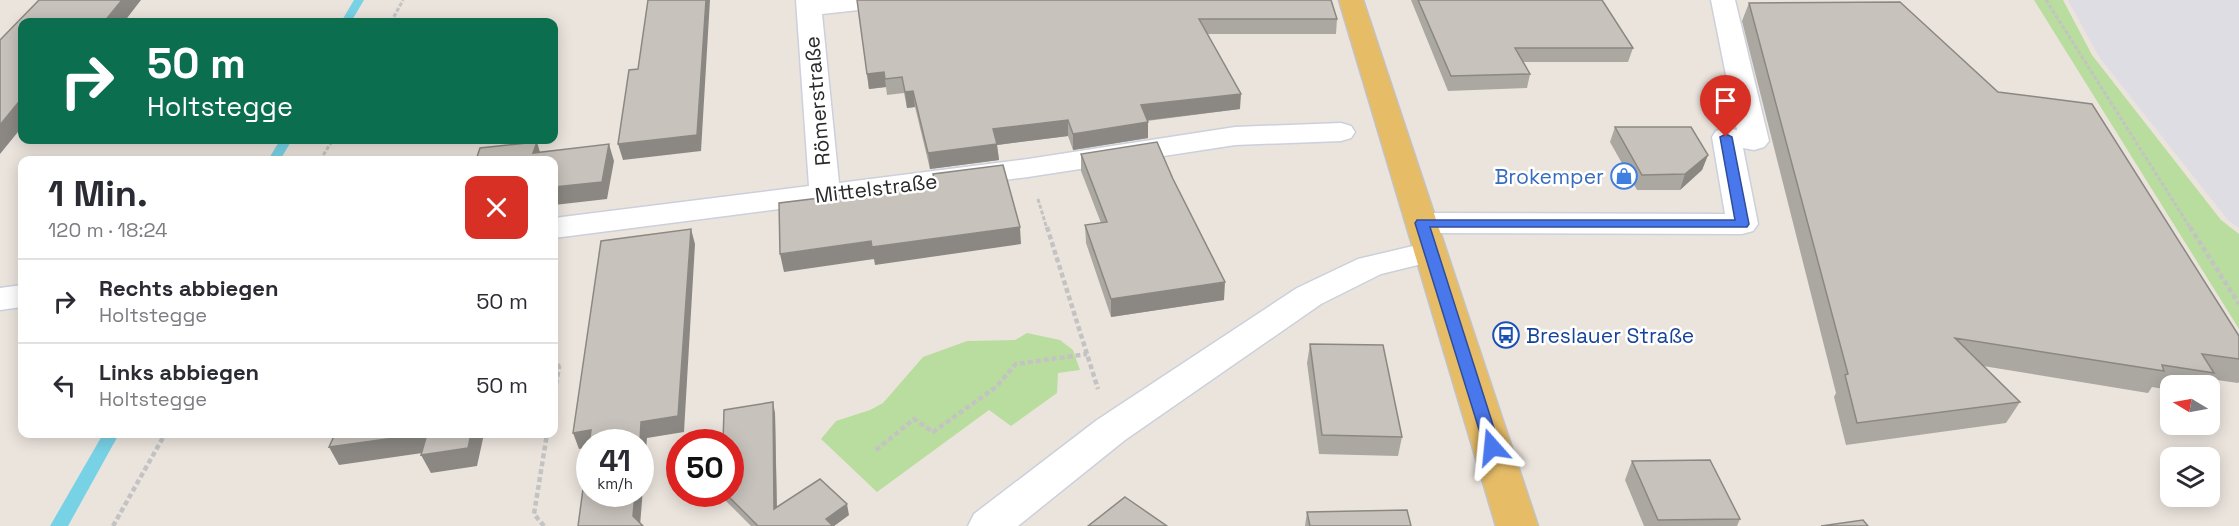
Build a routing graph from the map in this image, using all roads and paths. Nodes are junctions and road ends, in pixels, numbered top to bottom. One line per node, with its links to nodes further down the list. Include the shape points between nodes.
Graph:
1 (403, 0): 7 (path)
2 (886, 0): 5 (street, Römerstraße)
3 (1350, 0): 12 (main road)
4 (2046, 0): 15 (path)
5 (808, 4): 10 (street, Römerstraße)
6 (1724, 5): 12 (street, via 1754,141 1726,137 1742,224)
7 (394, 18)
8 (1341, 132): 9 (street, Mittelstraße, via 1235,136)
9 (1028, 168): 10 (street, Mittelstraße); 16 (path)
10 (825, 194): 11 (street, Mittelstraße)
11 (558, 227)
12 (1426, 238): 17 (street, via 1309,296); 24 (main road)
13 (18, 297): 14 (street)
14 (0, 299)
15 (2239, 304)
16 (1087, 354): 17 (path); 20 (path, via 1016,364 996,387 933,432 914,419)
17 (1111, 430): 23 (street)
18 (163, 438): 21 (path)
19 (546, 438): 22 (path, via 534,514)
20 (876, 450)
21 (113, 526)
22 (544, 526)
23 (989, 526)
24 (1517, 526)

